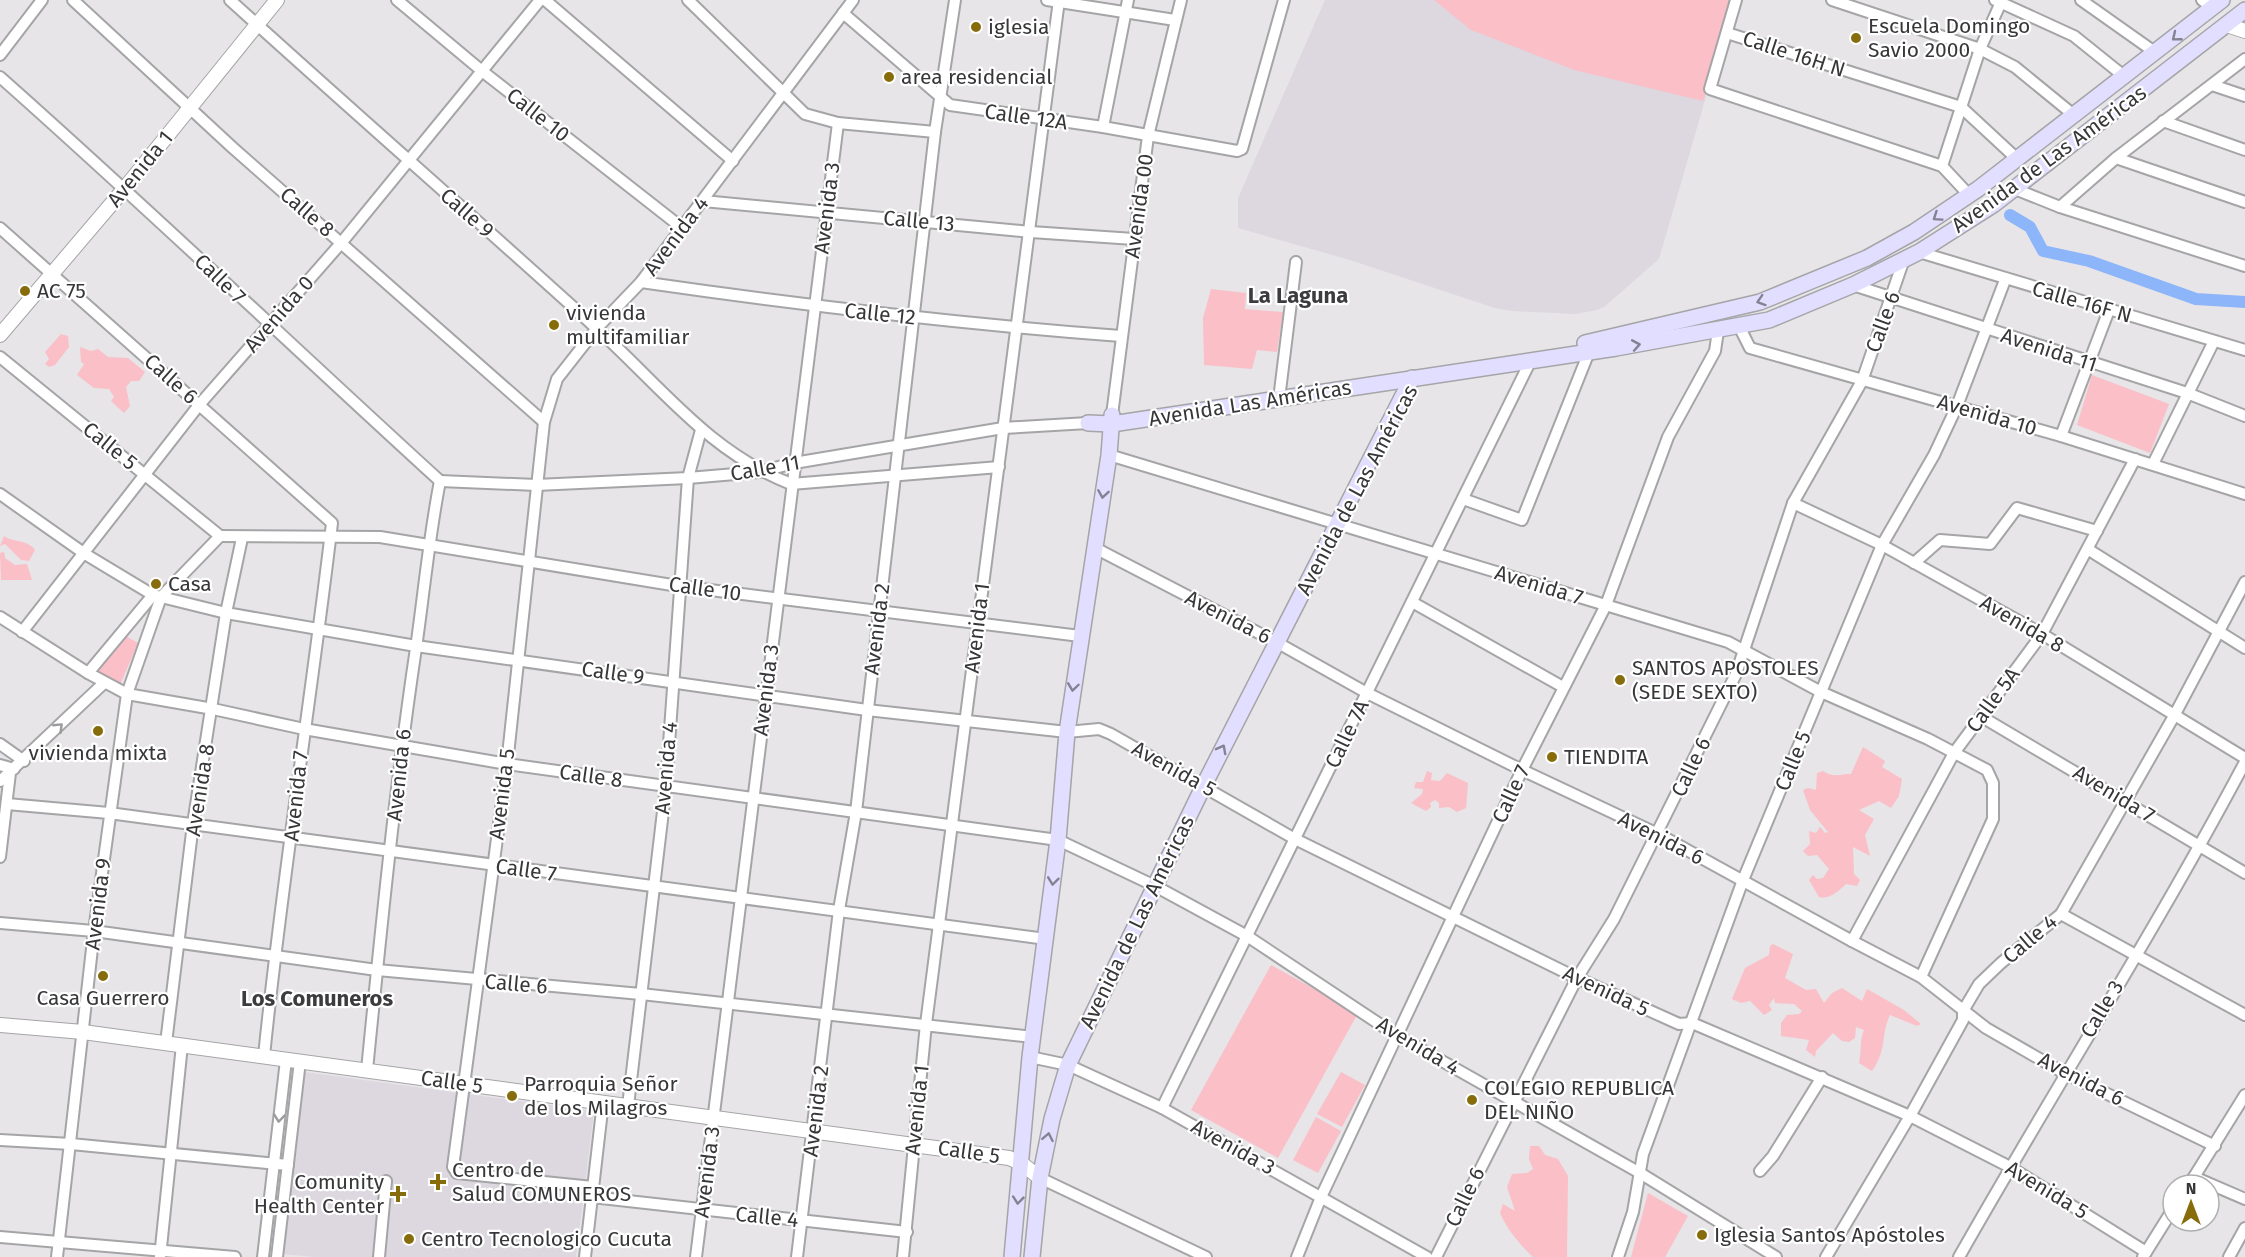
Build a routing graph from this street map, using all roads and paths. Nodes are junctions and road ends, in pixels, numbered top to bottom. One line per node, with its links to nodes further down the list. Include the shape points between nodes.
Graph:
1 (42, 0): 31 (street)
2 (73, 0): 40 (street, Calle 8)
3 (230, 0): 25 (street, Calle 9)
4 (277, 0): 25 (street, Avenida 1)
5 (397, 0): 33 (street, Calle 10)
6 (540, 0): 33 (street, Avenida 0)
7 (546, 0): 53 (street)
8 (688, 0): 37 (street)
9 (853, 0): 23 (street, Avenida 4)
10 (955, 0): 38 (street, Avenida 2)
11 (1047, 0): 18 (street)
12 (1128, 0): 22 (street)
13 (1181, 0): 24 (street, Avenida 00)
14 (1284, 0): 48 (street, Calle 12A, via 1242,149 1232,151)
15 (1736, 0): 28 (street)
16 (1832, 0): 29 (street)
17 (2081, 0): 30 (street)
18 (1059, 1): 22 (street); 43 (street, Avenida 1)
19 (1999, 1): 29 (street); 35 (street, via 2074,36)
20 (2212, 2): 30 (main road, Avenida de Las Américas, one-way to 30)
21 (2245, 10): 26 (main road, Avenida de Las Américas)
22 (1125, 12): 24 (street); 46 (street)
23 (843, 13): 37 (street, Avenida 4); 38 (street, Calle 12A)
24 (1175, 20): 48 (street, Avenida 00)
25 (257, 25): 40 (street, Avenida 1); 52 (street, Calle 9)
26 (2227, 25): 27 (street); 57 (main road, Avenida de Las Américas)
27 (2245, 31)
28 (1727, 33): 41 (street, Calle 16H N); 54 (street, via 1710,89)
29 (1980, 49): 41 (street); 42 (street, via 2015,67)
30 (2156, 53): 35 (main road, Avenida de Las Américas)
31 (0, 55)
32 (2245, 59): 36 (street)
33 (482, 71): 52 (street, Avenida 0); 65 (street, Calle 10)
34 (0, 77): 56 (street, Calle 7)
35 (2125, 77): 42 (main road, Avenida de Las Américas)
36 (2212, 85): 39 (street); 44 (street)
37 (783, 93): 45 (street, via 805,114); 53 (street, Avenida 4)
38 (941, 96): 43 (street, Calle 12A, via 957,108); 47 (street, Avenida 2)
39 (2245, 96)
40 (190, 107): 56 (street, Avenida 1); 69 (street, Calle 8)
41 (1961, 107): 50 (street, Calle 16H N); 54 (street)
42 (2075, 116): 50 (main road, Avenida de Las Américas)
43 (1044, 119): 46 (street, Calle 12A); 67 (street, Avenida 1)
44 (2163, 121): 49 (street); 51 (street)
45 (838, 123): 47 (street); 63 (street, Avenida 3)
46 (1103, 127): 48 (street, Calle 12A)
47 (935, 132): 64 (street, Avenida 2)
48 (1148, 136): 68 (street, Avenida 00)
49 (2245, 150)
50 (2016, 158): 55 (main road, Avenida de Las Américas)
51 (2116, 158): 60 (street); 62 (street)
52 (408, 161): 69 (street, Avenida 0); 84 (street, Calle 9)
53 (733, 161): 59 (street, Avenida 4)
54 (1942, 166): 58 (street)
55 (2001, 170): 57 (main road, via 2004,184); 58 (main road, Avenida de Las Américas)
56 (125, 188): 74 (street, Avenida 1); 82 (street, Calle 7)
57 (2015, 189): 61 (main road, Avenida de Las Américas); 62 (street)
58 (1973, 192): 61 (main road, via 1990,193); 98 (main road, Avenida de Las Américas, one-way to 98, via 1867,258 1760,302 1589,342)
59 (703, 201): 63 (street, Calle 13); 65 (street, Avenida 4)
60 (2245, 202)
61 (1993, 205): 70 (main road, Avenida de Las Américas)
62 (2060, 207): 73 (street)
63 (826, 212): 64 (street, Calle 13); 79 (street, Avenida 3)
64 (925, 221): 67 (street, Calle 13); 81 (street, Avenida 2)
65 (681, 227): 76 (street, Avenida 4)
66 (0, 228): 74 (street, Calle 6)
67 (1031, 232): 68 (street, Calle 13); 85 (street, Avenida 1)
68 (1134, 239): 89 (street, Avenida 00)
69 (342, 242): 82 (street, Avenida 0); 104 (street, Calle 8)
70 (1919, 252): 71 (main road, Avenida de Las Américas); 75 (street, Calle 16F N)
71 (1904, 259): 77 (main road, Avenida de Las Américas); 78 (street, Calle 6)
72 (1296, 262): 98 (street)
73 (2245, 266)
74 (52, 273): 88 (street, Avenida 1); 100 (street, Calle 6)
75 (2006, 280): 80 (street, Calle 16F N); 86 (street, Calle 5)
76 (641, 282): 79 (street, Calle 12); 84 (street, Avenida 4)
77 (1853, 285): 78 (street, Avenida 11); 83 (main road, Avenida de Las Américas, via 1769,320)
78 (1892, 300): 86 (street, Avenida 11); 97 (street, Calle 6)
79 (815, 307): 81 (street, Calle 12); 112 (street, Avenida 3)
80 (2109, 310): 90 (street, Calle 16F N); 95 (street)
81 (915, 317): 85 (street, Calle 12); 109 (street, Avenida 2)
82 (269, 325): 100 (street, Avenida 0); 119 (street, Calle 7)
83 (1739, 326): 87 (main road, Avenida de Las Américas); 97 (street, Avenida 10, via 1750,348)
84 (597, 328): 104 (street, Avenida 4, via 557,379); 107 (street, Calle 9)
85 (1016, 328): 89 (street, Calle 12); 106 (street, Avenida 1)
86 (1987, 330): 95 (street, Avenida 11); 101 (street, Calle 5)
87 (1718, 331): 92 (main road, Avenida de Las Américas, one-way to 87); 144 (street, Calle 7, via 1715,351 1668,437)
88 (0, 335)
89 (1121, 336): 103 (street, Avenida 00)
90 (2214, 341): 91 (street, Calle 16F N); 99 (street)
91 (2245, 350)
92 (1589, 352): 94 (main road, Avenida de Las Américas); 124 (street, via 1522,520)
93 (0, 357): 116 (street, Calle 5)
94 (1531, 360): 96 (main road, Avenida de Las Américas); 124 (street, Calle 7A)
95 (2089, 363): 99 (street, Avenida 11); 108 (street)
96 (1412, 378): 103 (main road, Avenida Las Américas); 126 (main road, Avenida de Las Américas)
97 (1862, 381): 101 (street, Avenida 10); 125 (street, Calle 6)
98 (1280, 391): 103 (main road, Avenida de Las Américas)
99 (2187, 393): 102 (street, Avenida 11); 113 (street)
100 (199, 405): 116 (street, Avenida 0); 128 (street, Calle 6, via 331,520)
101 (1957, 406): 108 (street, Avenida 10); 132 (street, Calle 5, via 1934,455)
102 (2245, 416)
103 (1112, 419): 105 (main road, Avenida de Las Américas); 110 (main road)
104 (544, 422): 121 (street, Avenida 4)
105 (1088, 423): 106 (street, Calle 11)
106 (1003, 428): 109 (street, Calle 11); 114 (street, Avenida 1)
107 (701, 430): 115 (street, Calle 9); 118 (street, Avenida 4)
108 (2061, 436): 111 (street, Avenida 10)
109 (900, 445): 112 (street, Calle 11); 117 (street, Avenida 2)
110 (1109, 455): 126 (street, Avenida 7); 133 (main road, one-way to 133)
111 (2135, 459): 113 (street, Avenida 10); 127 (street, Calle 5A)
112 (794, 463): 115 (street, Calle 11); 120 (street, Avenida 3)
113 (2153, 464): 123 (street, Avenida 10)
114 (999, 467): 117 (street); 148 (street, Avenida 1)
115 (759, 472): 118 (street, Calle 11); 120 (street)
116 (144, 474): 129 (street, Calle 5); 136 (street, Avenida 0)
117 (897, 475): 120 (street); 145 (street, Avenida 2)
118 (688, 478): 121 (street, Calle 11); 140 (street, Avenida 4)
119 (440, 481): 121 (street, Calle 11); 131 (street, Avenida 6)
120 (792, 484): 142 (street, Avenida 3)
121 (536, 485): 137 (street, Avenida 5)
122 (0, 494): 136 (street)
123 (2245, 494)
124 (1463, 499): 135 (street, Calle 7A)
125 (1793, 503): 132 (street, Avenida 8); 157 (street, Calle 6)
126 (1339, 522): 135 (street, Avenida 7); 154 (main road, Avenida de Las Américas)
127 (2097, 531): 134 (street, Calle 5A); 138 (street, via 2017,508 1990,544 1940,540)
128 (331, 535): 130 (street); 131 (street, Calle 10); 149 (street, Avenida 7)
129 (220, 536): 130 (street); 141 (street)
130 (242, 538): 146 (street, Avenida 8)
131 (427, 543): 137 (street, Calle 10); 155 (street, Avenida 6)
132 (1882, 545): 138 (street, Avenida 8); 163 (street, Calle 5)
133 (1095, 548): 153 (main road); 154 (street, Avenida 6)
134 (2089, 550): 150 (street); 152 (street, Calle 5A)
135 (1436, 553): 143 (street, Calle 7A); 144 (street, Avenida 7)
136 (85, 554): 141 (street); 151 (street, Avenida 0)
137 (526, 561): 140 (street, Calle 10); 158 (street, Avenida 5)
138 (1914, 563): 152 (street, Avenida 8)
139 (2245, 582): 150 (street, Calle 4)
140 (678, 585): 142 (street, Calle 10); 160 (street, Avenida 4)
141 (157, 596): 146 (street, Calle 9); 159 (street); 165 (street)
142 (777, 599): 145 (street, Calle 10); 166 (street, Avenida 3)
143 (1412, 602): 162 (street); 164 (street, Calle 7A)
144 (1606, 605): 157 (street, Avenida 7); 162 (street, Calle 7)
145 (879, 612): 148 (street, Calle 10); 168 (street, Avenida 2)
146 (226, 613): 149 (street, Calle 9); 167 (street, Avenida 8)
147 (0, 616): 151 (street)
148 (977, 625): 153 (street, Calle 10); 171 (street, Avenida 1)
149 (318, 628): 155 (street, Calle 9); 172 (street, Avenida 7)
150 (2218, 630): 156 (street); 169 (street, Calle 4)
151 (22, 632): 159 (street)
152 (2042, 634): 169 (street, Avenida 8); 170 (street, Calle 5A)
153 (1080, 636): 173 (main road, one-way to 173)
154 (1278, 643): 164 (street, Avenida 6); 184 (main road, Avenida de Las Américas, one-way to 154)
155 (416, 645): 158 (street, Calle 9); 175 (street, Avenida 6)
156 (2245, 648)
157 (1745, 650): 163 (street, Avenida 7); 193 (street, Calle 6)
158 (517, 660): 160 (street, Calle 9); 179 (street, Avenida 5)
159 (88, 673): 161 (street)
160 (672, 681): 166 (street, Calle 9); 185 (street, Avenida 4)
161 (104, 683): 165 (street); 178 (street, one-way to 161)
162 (1563, 687): 181 (street, Calle 7)
163 (1821, 692): 176 (street, Avenida 7); 202 (street, Calle 5)
164 (1367, 693): 181 (street, Avenida 6); 195 (street, Calle 7A)
165 (127, 694): 167 (street, Calle 8); 190 (street, Avenida 9)
166 (765, 695): 168 (street, Calle 9); 186 (street, Avenida 3)
167 (213, 709): 172 (street, Calle 8); 192 (street, Avenida 8)
168 (867, 710): 171 (street, Calle 9); 189 (street, Avenida 2)
169 (2174, 716): 177 (street, Avenida 8); 187 (street, Calle 4)
170 (1982, 717): 176 (street, Calle 5A); 187 (street, Avenida 7)
171 (966, 723): 173 (street, Calle 9); 191 (street, Avenida 1)
172 (303, 729): 175 (street, Calle 8); 194 (street, Avenida 7)
173 (1067, 732): 184 (street, Avenida 5, via 1099,729); 196 (main road)
174 (0, 744): 178 (street)
175 (401, 746): 179 (street, Calle 8); 198 (street, Avenida 6)
176 (1954, 753): 214 (street, Calle 5A); 219 (street, Avenida 7, via 1987,770 1993,783 1993,819)
177 (2245, 760): 197 (street, Calle 3)
178 (24, 761): 182 (street)
179 (507, 764): 185 (street, Calle 8); 200 (street, Avenida 5)
180 (0, 765): 182 (street)
181 (1522, 770): 193 (street, Avenida 6); 208 (street, Calle 7)
182 (12, 771): 183 (street); 188 (street)
183 (0, 781)
184 (1204, 785): 195 (street, Avenida 5); 203 (main road, Avenida de Las Américas)
185 (666, 786): 186 (street, Calle 8); 204 (street, Avenida 4)
186 (753, 798): 189 (street, Calle 8); 205 (street, Avenida 3)
187 (2124, 799): 197 (street, Avenida 7); 207 (street, Calle 4)
188 (7, 804): 190 (street, Calle 7); 199 (street)
189 (856, 812): 191 (street, Calle 8); 206 (street, Avenida 2)
190 (109, 813): 192 (street, Calle 7); 211 (street, Avenida 9)
191 (952, 823): 196 (street, Calle 8); 210 (street, Avenida 1)
192 (193, 824): 194 (street, Calle 7); 215 (street, Avenida 8)
193 (1658, 834): 202 (street, Avenida 6); 220 (street, Calle 6, via 1614,919)
194 (292, 839): 198 (street, Calle 7); 217 (street, Avenida 7)
195 (1295, 839): 208 (street, Avenida 5); 212 (street, Calle 7A)
196 (1058, 840): 203 (street, Avenida 4); 213 (main road, one-way to 213)
197 (2200, 846): 201 (street, Avenida 7); 216 (street, Calle 3)
198 (391, 852): 200 (street, Calle 7); 218 (street, Avenida 6)
199 (0, 856)
200 (494, 866): 204 (street, Calle 7); 221 (street, Avenida 5)
201 (2245, 873)
202 (1743, 880): 214 (street, Avenida 6); 227 (street, Calle 5)
203 (1155, 886): 212 (street, Avenida 4); 239 (main road, Avenida de Las Américas)
204 (653, 887): 205 (street, Calle 7); 222 (street, Avenida 4)
205 (742, 899): 206 (street, Calle 7); 223 (street, Avenida 3)
206 (839, 910): 210 (street, Calle 7); 225 (street, Avenida 2)
207 (2061, 914): 216 (street); 224 (street, Calle 4, via 1979,984)
208 (1454, 918): 220 (street, Avenida 5); 231 (street, Calle 7)
209 (0, 923): 211 (street, Calle 6)
210 (940, 925): 213 (street, Calle 7); 228 (street, Avenida 1)
211 (94, 931): 215 (street, Calle 6); 230 (street, Avenida 9)
212 (1247, 936): 231 (street, Avenida 4); 248 (street, Calle 7A)
213 (1046, 939): 232 (main road)
214 (1852, 941): 219 (street, Avenida 6)
215 (180, 943): 217 (street, Calle 6); 233 (street, Avenida 8)
216 (2134, 955): 226 (street); 241 (street, Calle 3)
217 (274, 957): 218 (street, Calle 6); 235 (street, Avenida 7)
218 (377, 970): 221 (street, Calle 6); 240 (street, Avenida 6)
219 (1922, 977): 224 (street, Avenida 6)
220 (1577, 978): 227 (street, Avenida 5, via 1679,1024); 245 (street, Calle 6)
221 (479, 982): 222 (street, Calle 6); 243 (street, Avenida 5)
222 (641, 994): 223 (street, Calle 6); 247 (street, Avenida 4)
223 (729, 1004): 225 (street, Calle 6); 250 (street, Avenida 3)
224 (1963, 1011): 241 (street, Avenida 6); 249 (street, Calle 4, via 1963,1020)
225 (828, 1014): 228 (street, Calle 6); 251 (street, Avenida 2)
226 (2245, 1015)
227 (1692, 1023): 242 (street, Avenida 5); 263 (street, Calle 5, via 1643,1154)
228 (926, 1024): 232 (street, Calle 6); 254 (street, Avenida 1)
229 (0, 1025): 230 (street, Calle 5)
230 (83, 1032): 233 (street, Calle 5); 253 (street, Avenida 9)
231 (1396, 1035): 245 (street, Avenida 4); 269 (street, Calle 7)
232 (1033, 1037): 236 (main road)
233 (166, 1043): 234 (street, Calle 5)
234 (182, 1046): 235 (street, Calle 5); 256 (street)
235 (264, 1056): 237 (street, Calle 5)
236 (1030, 1057): 239 (street, Avenida 3); 257 (main road)
237 (286, 1060): 238 (street, Calle 5); 258 (street, one-way to 258)
238 (300, 1061): 240 (street, Calle 5); 259 (street)
239 (1068, 1065): 248 (street, Avenida 3); 265 (main road, Avenida de Las Américas, one-way to 239)
240 (367, 1070): 243 (street, Calle 5)
241 (2064, 1073): 255 (street, Avenida 6); 260 (street, Calle 3)
242 (1822, 1077): 249 (street, Avenida 5); 261 (street)
243 (466, 1084): 246 (street, Calle 5); 262 (street, Avenida 5, via 453,1167)
244 (2245, 1095): 255 (street)
245 (1513, 1101): 263 (street, Avenida 4); 295 (street, Calle 6)
246 (603, 1102): 247 (street, Calle 5); 268 (street)
247 (628, 1106): 250 (street, Calle 5)
248 (1162, 1108): 269 (street, Avenida 3)
249 (1910, 1116): 260 (street, Avenida 5); 280 (street, Calle 4)
250 (714, 1117): 251 (street, Calle 5); 271 (street, Avenida 3)
251 (814, 1131): 254 (street, Calle 5); 272 (street, Avenida 2)
252 (0, 1140): 253 (street)
253 (70, 1144): 256 (street); 277 (street, Avenida 9)
254 (913, 1144): 257 (street, Calle 5); 275 (street, Avenida 1)
255 (2215, 1146): 264 (street)
256 (171, 1154): 258 (street); 278 (street)
257 (1021, 1163): 265 (street, Calle 5); 290 (main road, one-way to 290)
258 (274, 1164): 259 (street); 283 (street)
259 (288, 1166): 284 (street)
260 (2010, 1167): 279 (street, Avenida 5); 298 (street, Calle 3)
261 (1760, 1171)
262 (457, 1173): 268 (street, Calle 4)
263 (1640, 1173): 296 (street, Calle 5, via 1633,1212); 297 (street, Avenida 4)
264 (2196, 1173)
265 (1040, 1178): 291 (main road, Avenida de Las Américas); 292 (street)
266 (386, 1181): 285 (street)
267 (2221, 1191): 270 (street)
268 (593, 1192): 271 (street, Calle 4); 286 (street)
269 (1322, 1197): 293 (street, Calle 7); 294 (street, Avenida 3)
270 (2245, 1199)
271 (702, 1210): 272 (street, Calle 4); 287 (street, Avenida 3)
272 (802, 1220): 275 (street, Calle 4); 288 (street, Avenida 2)
273 (2161, 1228): 279 (street)
274 (2245, 1228): 299 (street)
275 (907, 1232): 289 (street, Avenida 1)
276 (0, 1237): 277 (street)
277 (60, 1240): 278 (street); 281 (street, Avenida 9)
278 (160, 1253): 282 (street)
279 (2144, 1254)
280 (1828, 1256)
281 (57, 1257)
282 (235, 1257)
283 (263, 1257)
284 (278, 1257)
285 (379, 1257)
286 (585, 1257)
287 (696, 1257)
288 (797, 1257)
289 (903, 1257)
290 (1012, 1257)
291 (1032, 1257)
292 (1206, 1257)
293 (1297, 1257)
294 (1427, 1257)
295 (1436, 1257)
296 (1618, 1257)
297 (1776, 1257)
298 (1959, 1257)
299 (2229, 1257)

